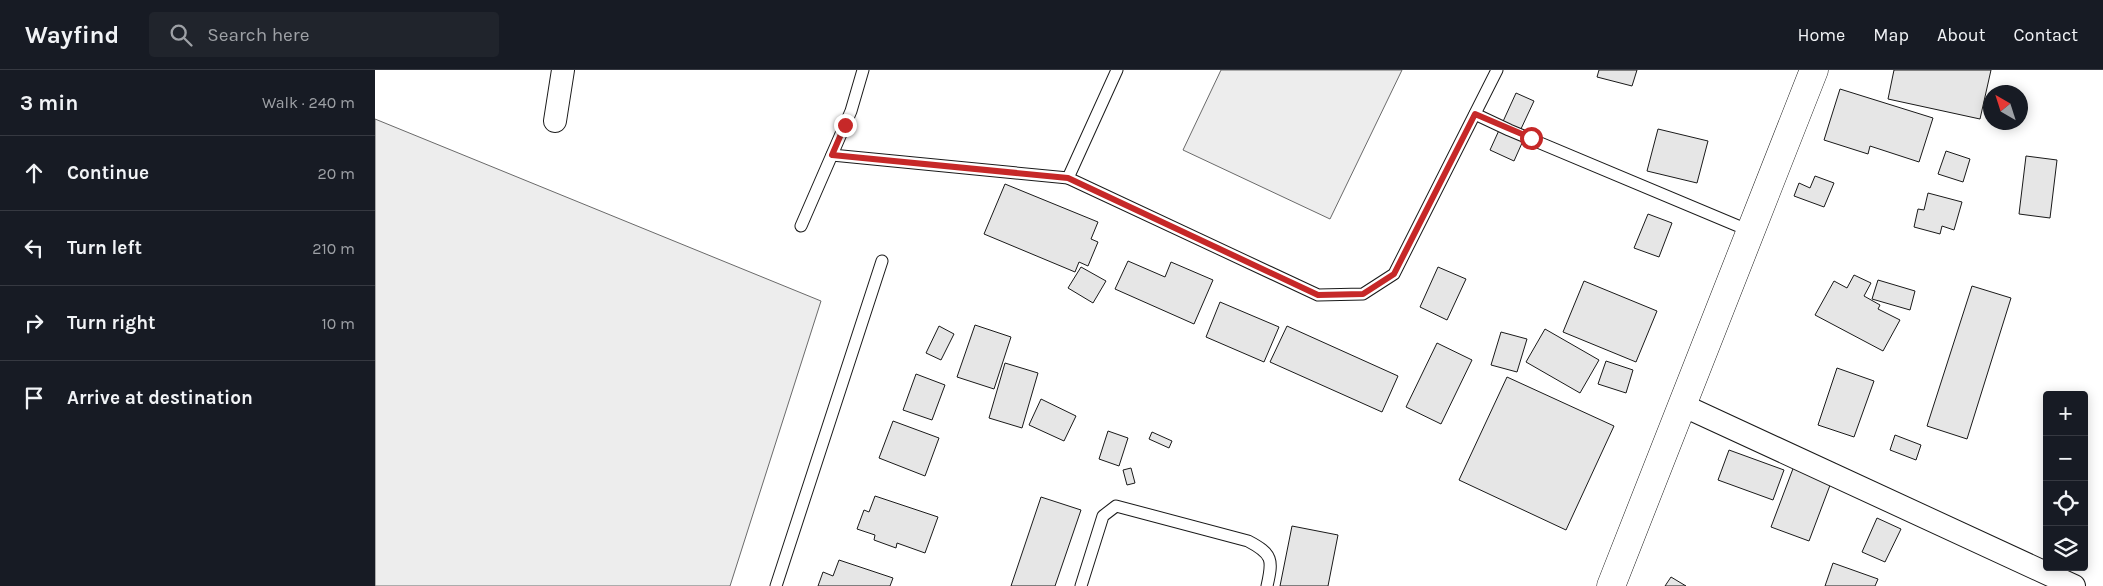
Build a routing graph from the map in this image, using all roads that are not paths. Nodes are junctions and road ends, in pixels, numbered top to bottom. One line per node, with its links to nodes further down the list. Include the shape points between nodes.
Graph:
1 (563, 70): 7 (street)
2 (863, 70): 8 (lane, via 851,111)
3 (1117, 70): 9 (lane)
4 (1497, 70): 6 (lane)
5 (1814, 70): 11 (highway)
6 (1475, 114): 9 (lane, via 1394,274 1363,294 1318,295); 11 (lane)
7 (555, 121)
8 (832, 155): 9 (lane); 10 (lane)
9 (1068, 178)
10 (801, 226)
11 (1750, 231): 13 (highway)
12 (882, 261): 14 (lane)
13 (1682, 405): 17 (highway); 18 (street)
14 (776, 586)
15 (1081, 586): 16 (lane, via 1103,516 1116,506 1248,541 1265,550 1272,564)
16 (1267, 586)
17 (1611, 586)
18 (2074, 586)

